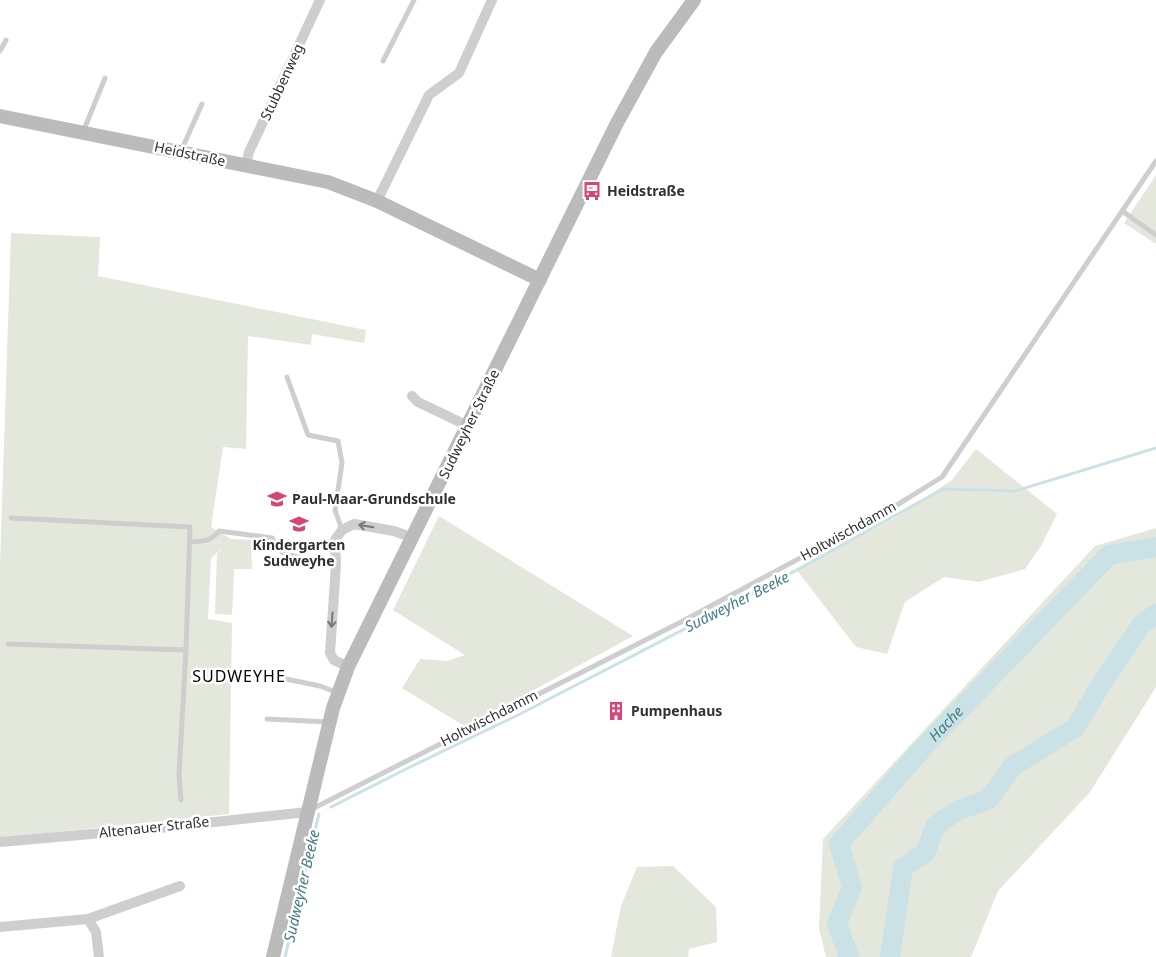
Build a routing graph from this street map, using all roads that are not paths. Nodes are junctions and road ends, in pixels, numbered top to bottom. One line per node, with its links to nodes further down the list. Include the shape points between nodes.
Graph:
1 (320, 0): 14 (street, Stubbenweg, via 249,152)
2 (414, 0): 7 (lane)
3 (492, 0): 15 (street, via 459,73 429,95)
4 (694, 0): 18 (main road, Sudweyher Straße, via 638,83)
5 (6, 40): 6 (lane)
6 (0, 51)
7 (383, 61)
8 (104, 78): 11 (lane)
9 (202, 104): 12 (lane)
10 (0, 116): 11 (main road, Heidstraße)
11 (82, 132): 12 (main road, Heidstraße)
12 (181, 152): 14 (main road, Heidstraße)
13 (1156, 161): 16 (lane, Holtwischdamm)
14 (246, 165): 15 (main road, Heidstraße, via 328,182)
15 (377, 201): 18 (main road, Heidstraße)
16 (1122, 211): 17 (lane); 35 (lane, Holtwischdamm, via 942,477 884,513 681,622)
17 (1156, 235)
18 (540, 280): 21 (main road, Sudweyher Straße)
19 (287, 377): 23 (lane, via 308,435 338,441 342,463 335,510)
20 (412, 396): 21 (street)
21 (468, 426): 24 (main road, Sudweyher Straße)
22 (11, 518): 25 (lane, via 190,527)
23 (342, 530): 24 (street, one-way to 23, via 354,524); 26 (street, via 336,540)
24 (413, 538): 29 (main road, Sudweyher Straße)
25 (190, 542): 26 (lane, via 214,538 219,531 272,538 284,554); 28 (lane)
26 (336, 565): 29 (street, one-way to 29, via 330,653 334,660)
27 (8, 644): 28 (lane)
28 (186, 650): 34 (lane, via 179,775)
29 (348, 667): 31 (main road, Sudweyher Straße)
30 (281, 678): 31 (lane)
31 (338, 693): 33 (main road, Sudweyher Straße)
32 (267, 719): 33 (lane)
33 (330, 722): 35 (main road, Sudweyher Straße)
34 (181, 800)
35 (307, 812): 36 (street, Altenauer Straße); 41 (main road, Sudweyher Straße)
36 (0, 842)
37 (180, 886): 38 (street)
38 (88, 919): 39 (street); 40 (street, via 96,932)
39 (0, 927)
40 (99, 957)
41 (273, 957)

